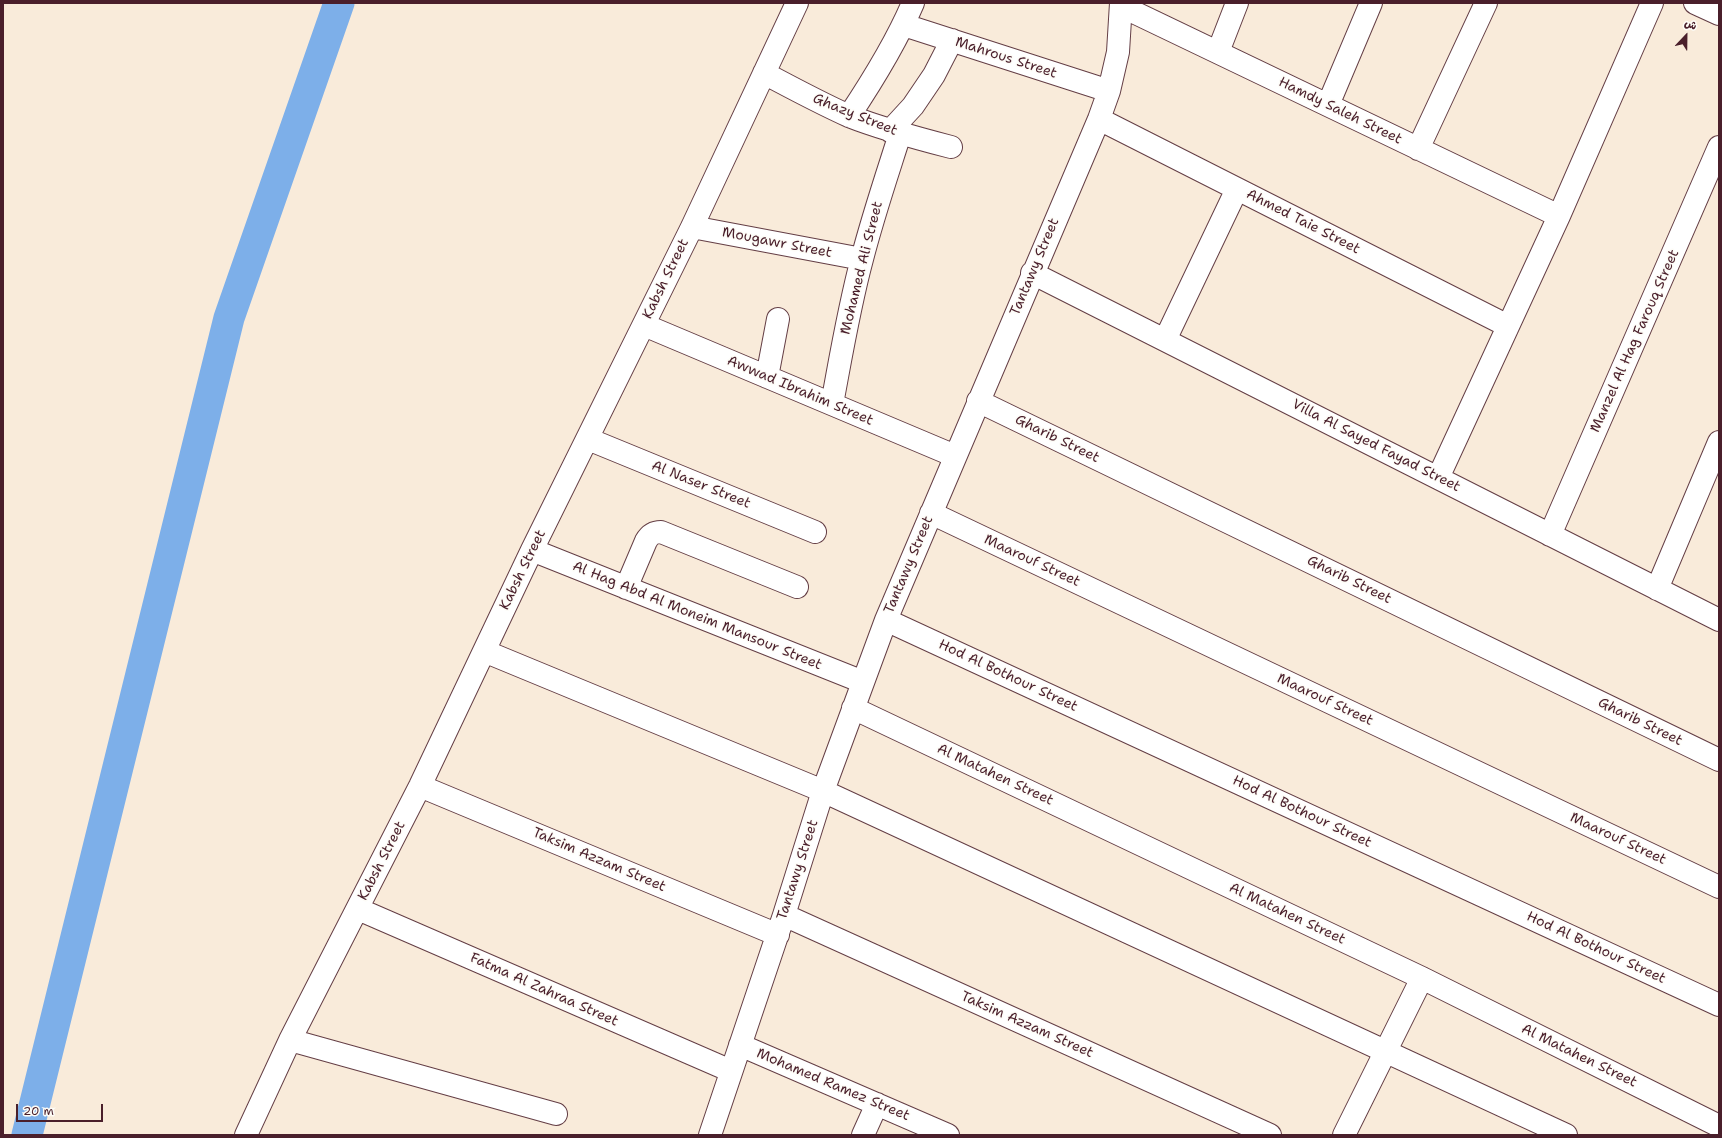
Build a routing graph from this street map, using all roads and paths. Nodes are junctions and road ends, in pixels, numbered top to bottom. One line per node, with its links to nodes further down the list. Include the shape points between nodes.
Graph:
1 (797, 3): 13 (street, Kabsh Street)
2 (913, 3): 10 (street)
3 (1238, 3): 12 (street)
4 (1371, 3): 15 (street)
5 (1486, 3): 21 (street)
6 (1652, 3): 23 (street)
7 (1695, 3): 9 (street)
8 (1121, 4): 12 (street, Hamdy Saleh Street); 14 (street, Tantawy Street, via 1118,52)
9 (1719, 14)
10 (904, 25): 11 (street, Mahrous Street); 16 (street, via 877,74)
11 (952, 40): 14 (street, Mahrous Street); 18 (street, via 934,74)
12 (1218, 52): 15 (street, Hamdy Saleh Street)
13 (764, 73): 16 (street, Ghazy Street); 24 (street, Kabsh Street)
14 (1109, 91): 17 (street, Tantawy Street)
15 (1328, 105): 21 (street, Hamdy Saleh Street)
16 (849, 116): 18 (street, Ghazy Street)
17 (1099, 119): 22 (street, Ahmed Taie Street); 26 (street, Tantawy Street)
18 (895, 132): 19 (street, Ghazy Street); 25 (street, Mohamed Ali Street)
19 (951, 147)
20 (1719, 147): 40 (street, Manzel Al Hag Farouq Street)
21 (1418, 149): 23 (street, Hamdy Saleh Street)
22 (1237, 189): 29 (street, Ahmed Taie Street); 30 (street)
23 (1559, 216): 29 (street)
24 (692, 227): 25 (street, Mougawr Street); 28 (street, Kabsh Street)
25 (862, 259): 33 (street, Mohamed Ali Street, via 845,331)
26 (1032, 273): 30 (street, Villa Al Sayed Fayad Street); 32 (street, Tantawy Street)
27 (778, 319): 31 (street)
28 (644, 325): 31 (street, Awwad Ibrahim Street); 34 (street, Kabsh Street)
29 (1508, 326): 37 (street)
30 (1165, 340): 37 (street, Villa Al Sayed Fayad Street)
31 (767, 377): 33 (street, Awwad Ibrahim Street)
32 (978, 401): 36 (street, Tantawy Street); 50 (street, Gharib Street)
33 (832, 404): 36 (street, Awwad Ibrahim Street)
34 (588, 439): 39 (street, Al Naser Street); 41 (street, Kabsh Street)
35 (1719, 442): 44 (street)
36 (955, 456): 38 (street, Tantawy Street)
37 (1438, 478): 40 (street, Villa Al Sayed Fayad Street)
38 (931, 513): 45 (street, Tantawy Street); 53 (street, Maarouf Street)
39 (814, 532)
40 (1550, 535): 44 (street, Villa Al Sayed Fayad Street)
41 (532, 550): 43 (street, Al Hag Abd Al Moneim Mansour Street); 47 (street, Kabsh Street)
42 (797, 587): 43 (street, via 661,532 650,535 646,541)
43 (626, 588): 48 (street, Al Hag Abd Al Moneim Mansour Street)
44 (1657, 589): 46 (street, Villa Al Sayed Fayad Street)
45 (886, 620): 48 (street, Tantawy Street); 57 (street, Hod Al Bothour Street)
46 (1719, 620)
47 (484, 651): 51 (street, Kabsh Street); 52 (street)
48 (863, 682): 49 (street, Tantawy Street)
49 (853, 708): 52 (street, Tantawy Street); 56 (street, Al Matahen Street)
50 (1719, 760)
51 (420, 786): 54 (street, Kabsh Street); 55 (street, Taksim Azzam Street)
52 (823, 791): 55 (street, Tantawy Street); 60 (street)
53 (1719, 887)
54 (358, 909): 58 (street, Kabsh Street); 61 (street, Fatma Al Zahraa Street)
55 (781, 925): 59 (street, Tantawy Street); 69 (street, Taksim Azzam Street)
56 (1422, 978): 60 (street); 64 (street, Al Matahen Street)
57 (1719, 1005)
58 (290, 1040): 63 (street); 65 (street, Kabsh Street)
59 (740, 1045): 61 (street, Tantawy Street); 62 (street, Mohamed Ramez Street)
60 (1385, 1052): 70 (street); 71 (street)
61 (731, 1071): 66 (street, Tantawy Street)
62 (877, 1104): 67 (street); 68 (street, Mohamed Ramez Street)
63 (556, 1114)
64 (1719, 1126)
65 (246, 1135)
66 (710, 1135)
67 (863, 1135)
68 (948, 1135)
69 (1270, 1135)
70 (1344, 1135)
71 (1566, 1135)

